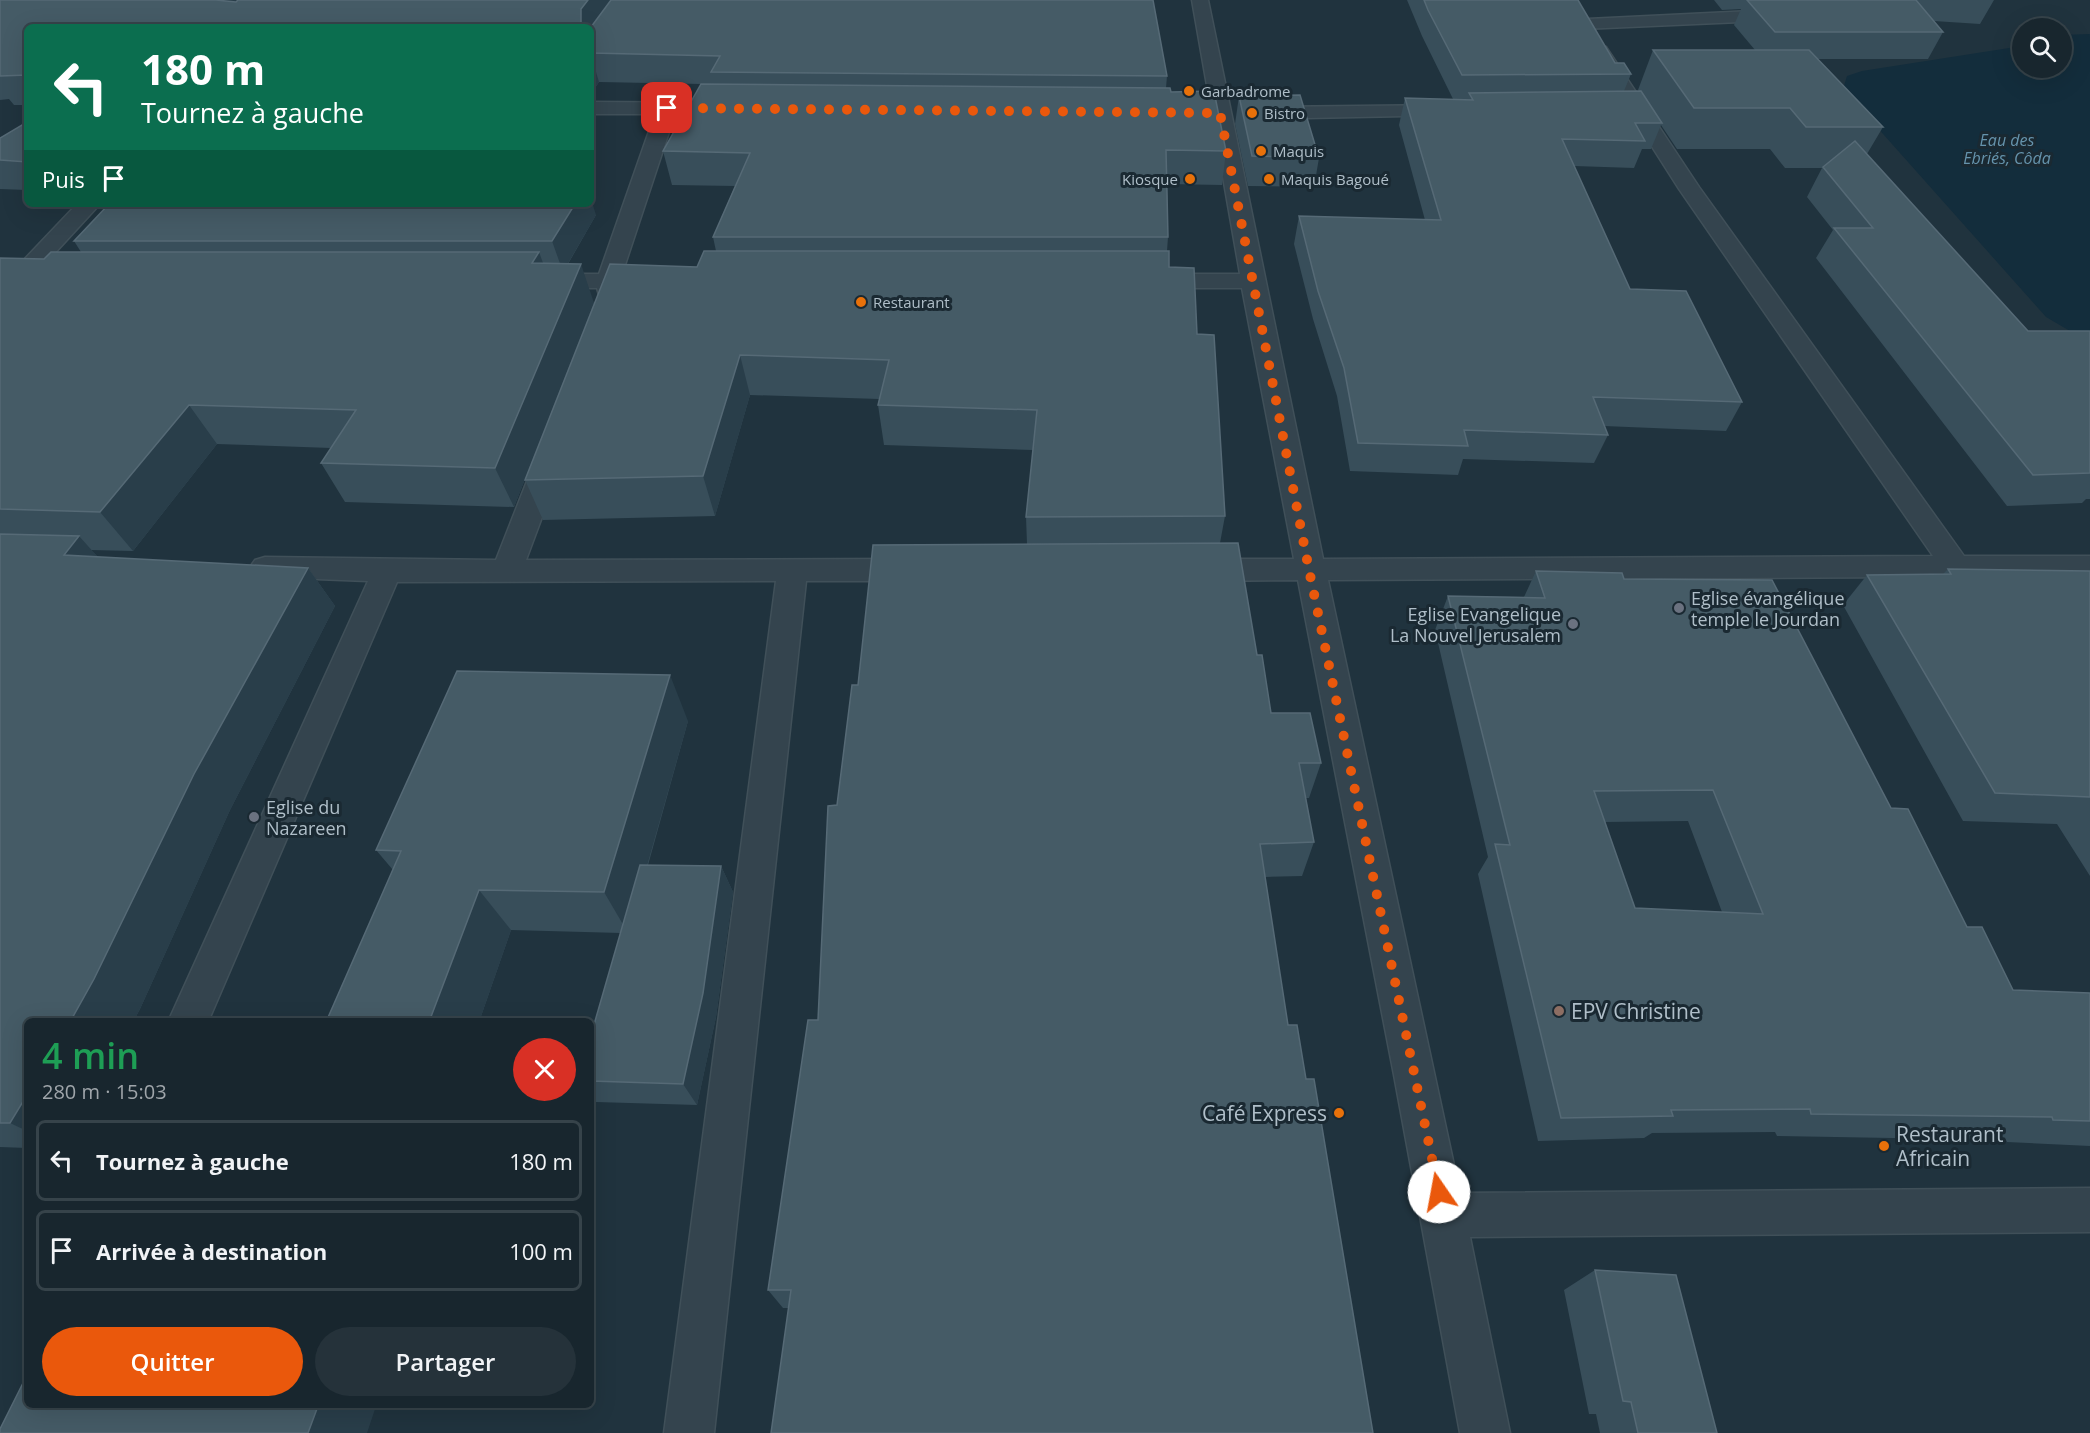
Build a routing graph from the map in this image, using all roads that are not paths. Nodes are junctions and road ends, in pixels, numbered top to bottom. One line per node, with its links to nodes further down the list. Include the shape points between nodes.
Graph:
1 (1200, 0): 11 (street)
2 (1566, 0): 4 (street)
3 (1774, 0): 4 (street, via 1783,15)
4 (1583, 24): 9 (street)
5 (594, 108): 6 (street)
6 (667, 108): 7 (street); 16 (street)
7 (749, 109)
8 (1614, 109): 9 (street)
9 (1638, 109): 23 (street)
10 (1471, 111): 11 (street)
11 (1208, 113): 19 (street)
12 (86, 207): 13 (street)
13 (18, 281): 14 (street); 20 (street)
14 (53, 281)
15 (525, 281): 16 (street)
16 (608, 281): 17 (street); 21 (street, via 611,297)
17 (668, 281)
18 (1133, 281): 19 (street)
19 (1252, 281): 30 (street)
20 (0, 299)
21 (602, 324)
22 (557, 441): 26 (street)
23 (1955, 565): 25 (street); 30 (street)
24 (234, 566): 31 (street)
25 (2090, 566)
26 (507, 570): 27 (street); 31 (street)
27 (792, 570): 28 (street); 35 (street)
28 (945, 570)
29 (1168, 570): 30 (street)
30 (1309, 570): 34 (street)
31 (387, 571): 32 (street)
32 (190, 1018)
33 (2090, 1210): 34 (street)
34 (1444, 1215): 36 (street)
35 (689, 1433)
36 (1485, 1433)

